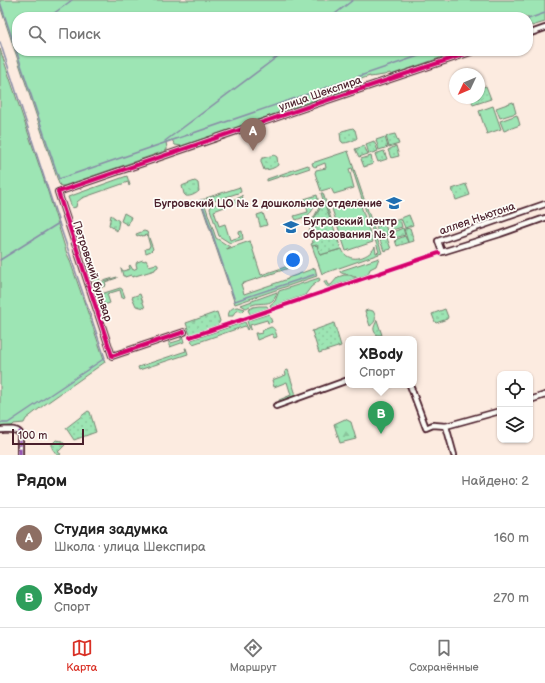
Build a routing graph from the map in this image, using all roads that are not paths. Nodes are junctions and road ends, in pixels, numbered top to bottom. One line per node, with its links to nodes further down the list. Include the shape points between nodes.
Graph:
1 (545, 28): 2 (street)
2 (533, 32)
3 (459, 56): 4 (street, улица Шекспира)
4 (58, 192): 7 (street, Петровский бульвар, via 112,356)
5 (545, 204): 6 (street, аллея Ньютона, via 438,240 442,252)
6 (545, 218)
7 (184, 332)
8 (345, 381): 12 (street)
9 (411, 388): 14 (street, via 426,428 433,425)
10 (545, 396): 11 (street)
11 (533, 399)
12 (276, 406)
13 (497, 412): 14 (street)
14 (446, 426): 17 (street)
15 (0, 430): 16 (street, via 18,431)
16 (20, 455)
17 (454, 455)

